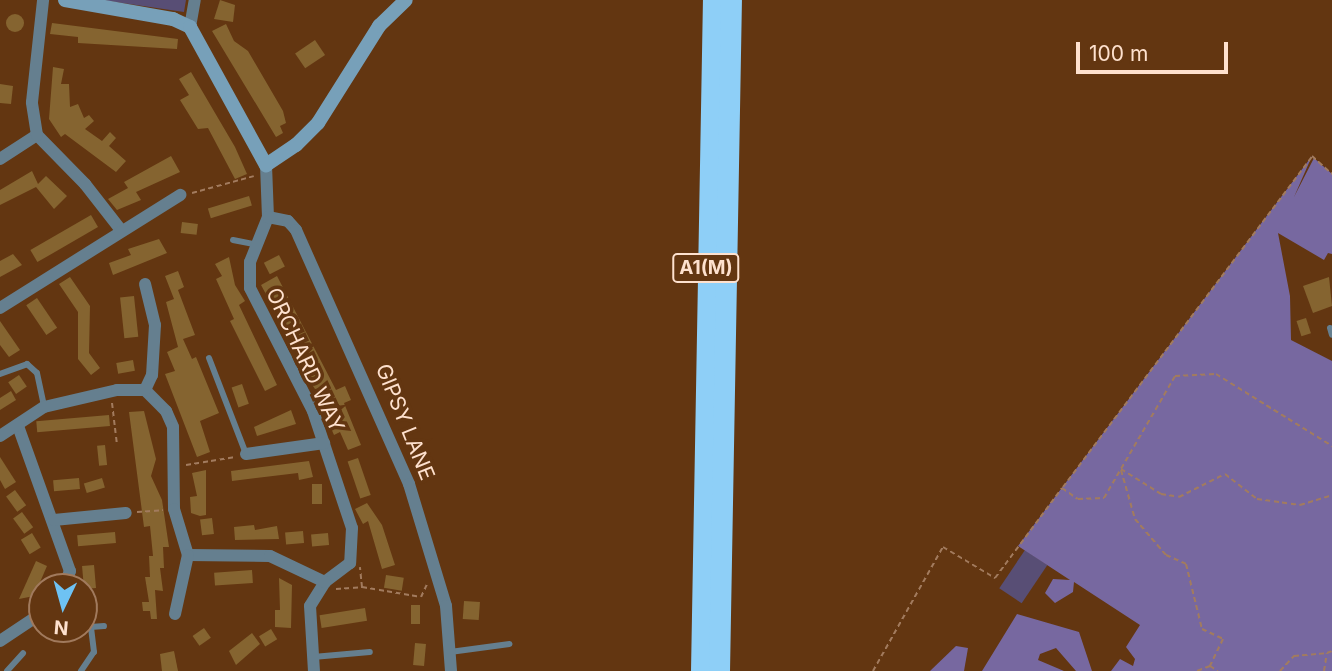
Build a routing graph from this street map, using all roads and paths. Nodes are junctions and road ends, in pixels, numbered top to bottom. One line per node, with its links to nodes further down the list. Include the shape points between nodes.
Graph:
1 (43, 0): 8 (street, via 32,102)
2 (65, 0): 7 (street, via 173,19)
3 (195, 0): 7 (street)
4 (406, 0): 10 (street, via 379,26 318,123)
5 (713, 0): 60 (highway, A1(M))
6 (731, 0): 61 (highway, A1(M))
7 (190, 27): 10 (street)
8 (37, 135): 9 (street); 14 (street, via 85,184)
9 (0, 159)
10 (267, 168): 12 (path, via 213,190); 13 (street, ORCHARD WAY)
11 (1332, 174): 32 (path, via 1312,156)
12 (180, 195): 14 (street)
13 (268, 217): 16 (street, ORCHARD WAY); 38 (street, GIPSY LANE, via 288,221 301,240 409,484)
14 (121, 230): 18 (street)
15 (233, 240): 16 (lane)
16 (258, 245): 26 (street, ORCHARD WAY, via 250,262 250,288 313,411)
17 (145, 284): 21 (street, via 155,325 152,375)
18 (0, 308)
19 (209, 358): 29 (lane)
20 (0, 374): 23 (lane, via 27,364 37,373)
21 (145, 390): 22 (street); 30 (street, via 166,411 173,427)
22 (110, 392): 23 (street); 27 (path)
23 (44, 407): 24 (street)
24 (18, 426): 25 (street); 36 (street)
25 (0, 436)
26 (324, 443): 29 (street); 40 (street, ORCHARD WAY, via 352,528 350,563)
27 (117, 444)
28 (1332, 446): 31 (path, via 1216,374 1175,376)
29 (246, 454): 30 (path)
30 (172, 467): 34 (street)
31 (1120, 468): 32 (path, via 1104,498 1078,499); 33 (path, via 1161,494 1179,497 1225,474 1257,499 1300,505); 55 (path, via 1135,519 1166,555 1186,564 1202,629 1223,639)
32 (1062, 488): 62 (path, via 995,578 943,547)
33 (1332, 495)
34 (174, 509): 35 (path); 37 (street)
35 (126, 513): 36 (street)
36 (54, 520): 39 (street)
37 (188, 555): 40 (street, via 270,556); 42 (street)
38 (433, 571): 41 (path, via 421,597); 51 (street, GIPSY LANE, via 446,606)
39 (69, 573)
40 (325, 582): 54 (street, ORCHARD WAY, via 310,606)
41 (362, 587)
42 (175, 614)
43 (28, 622): 46 (street)
44 (98, 626): 45 (lane)
45 (104, 626)
46 (0, 641)
47 (93, 643): 57 (lane, via 94,652)
48 (509, 644): 51 (lane)
49 (1332, 651): 53 (path)
50 (370, 652): 54 (lane)
51 (450, 652): 59 (street, GIPSY LANE)
52 (23, 653): 56 (lane)
53 (1326, 653): 65 (path, via 1294,656); 66 (path)
54 (313, 657): 58 (street, ORCHARD WAY)
55 (1210, 666): 63 (path); 64 (path)
56 (7, 671)
57 (81, 671)
58 (314, 671)
59 (451, 671)
60 (701, 671)
61 (719, 671)
62 (873, 671)
63 (1196, 671)
64 (1218, 671)
65 (1280, 671)
66 (1324, 671)

